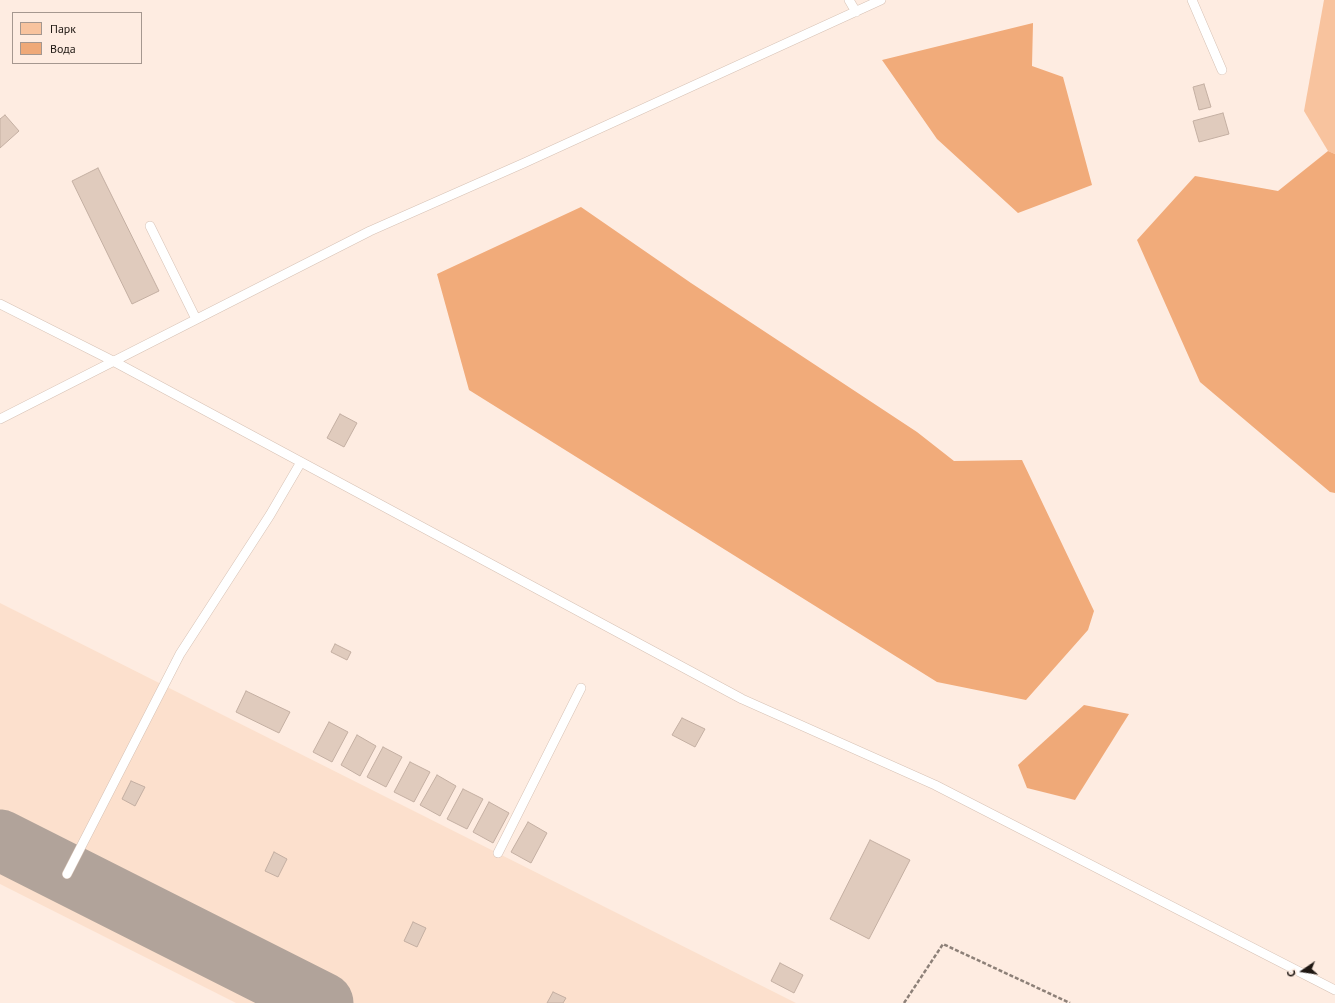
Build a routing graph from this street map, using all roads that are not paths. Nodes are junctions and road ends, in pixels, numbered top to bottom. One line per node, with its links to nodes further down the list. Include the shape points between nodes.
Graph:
1 (850, 0): 4 (lane)
2 (881, 0): 4 (lane)
3 (1192, 0): 5 (lane)
4 (856, 12): 8 (lane, via 370,231)
5 (1222, 70)
6 (150, 226): 8 (lane)
7 (0, 304): 9 (lane)
8 (196, 319): 9 (lane)
9 (113, 362): 10 (lane); 11 (lane)
10 (0, 420)
11 (301, 462): 14 (lane, via 270,515 180,654); 15 (lane, via 742,699 935,785)
12 (581, 688): 13 (lane)
13 (498, 853)
14 (67, 874)
15 (1335, 990)

